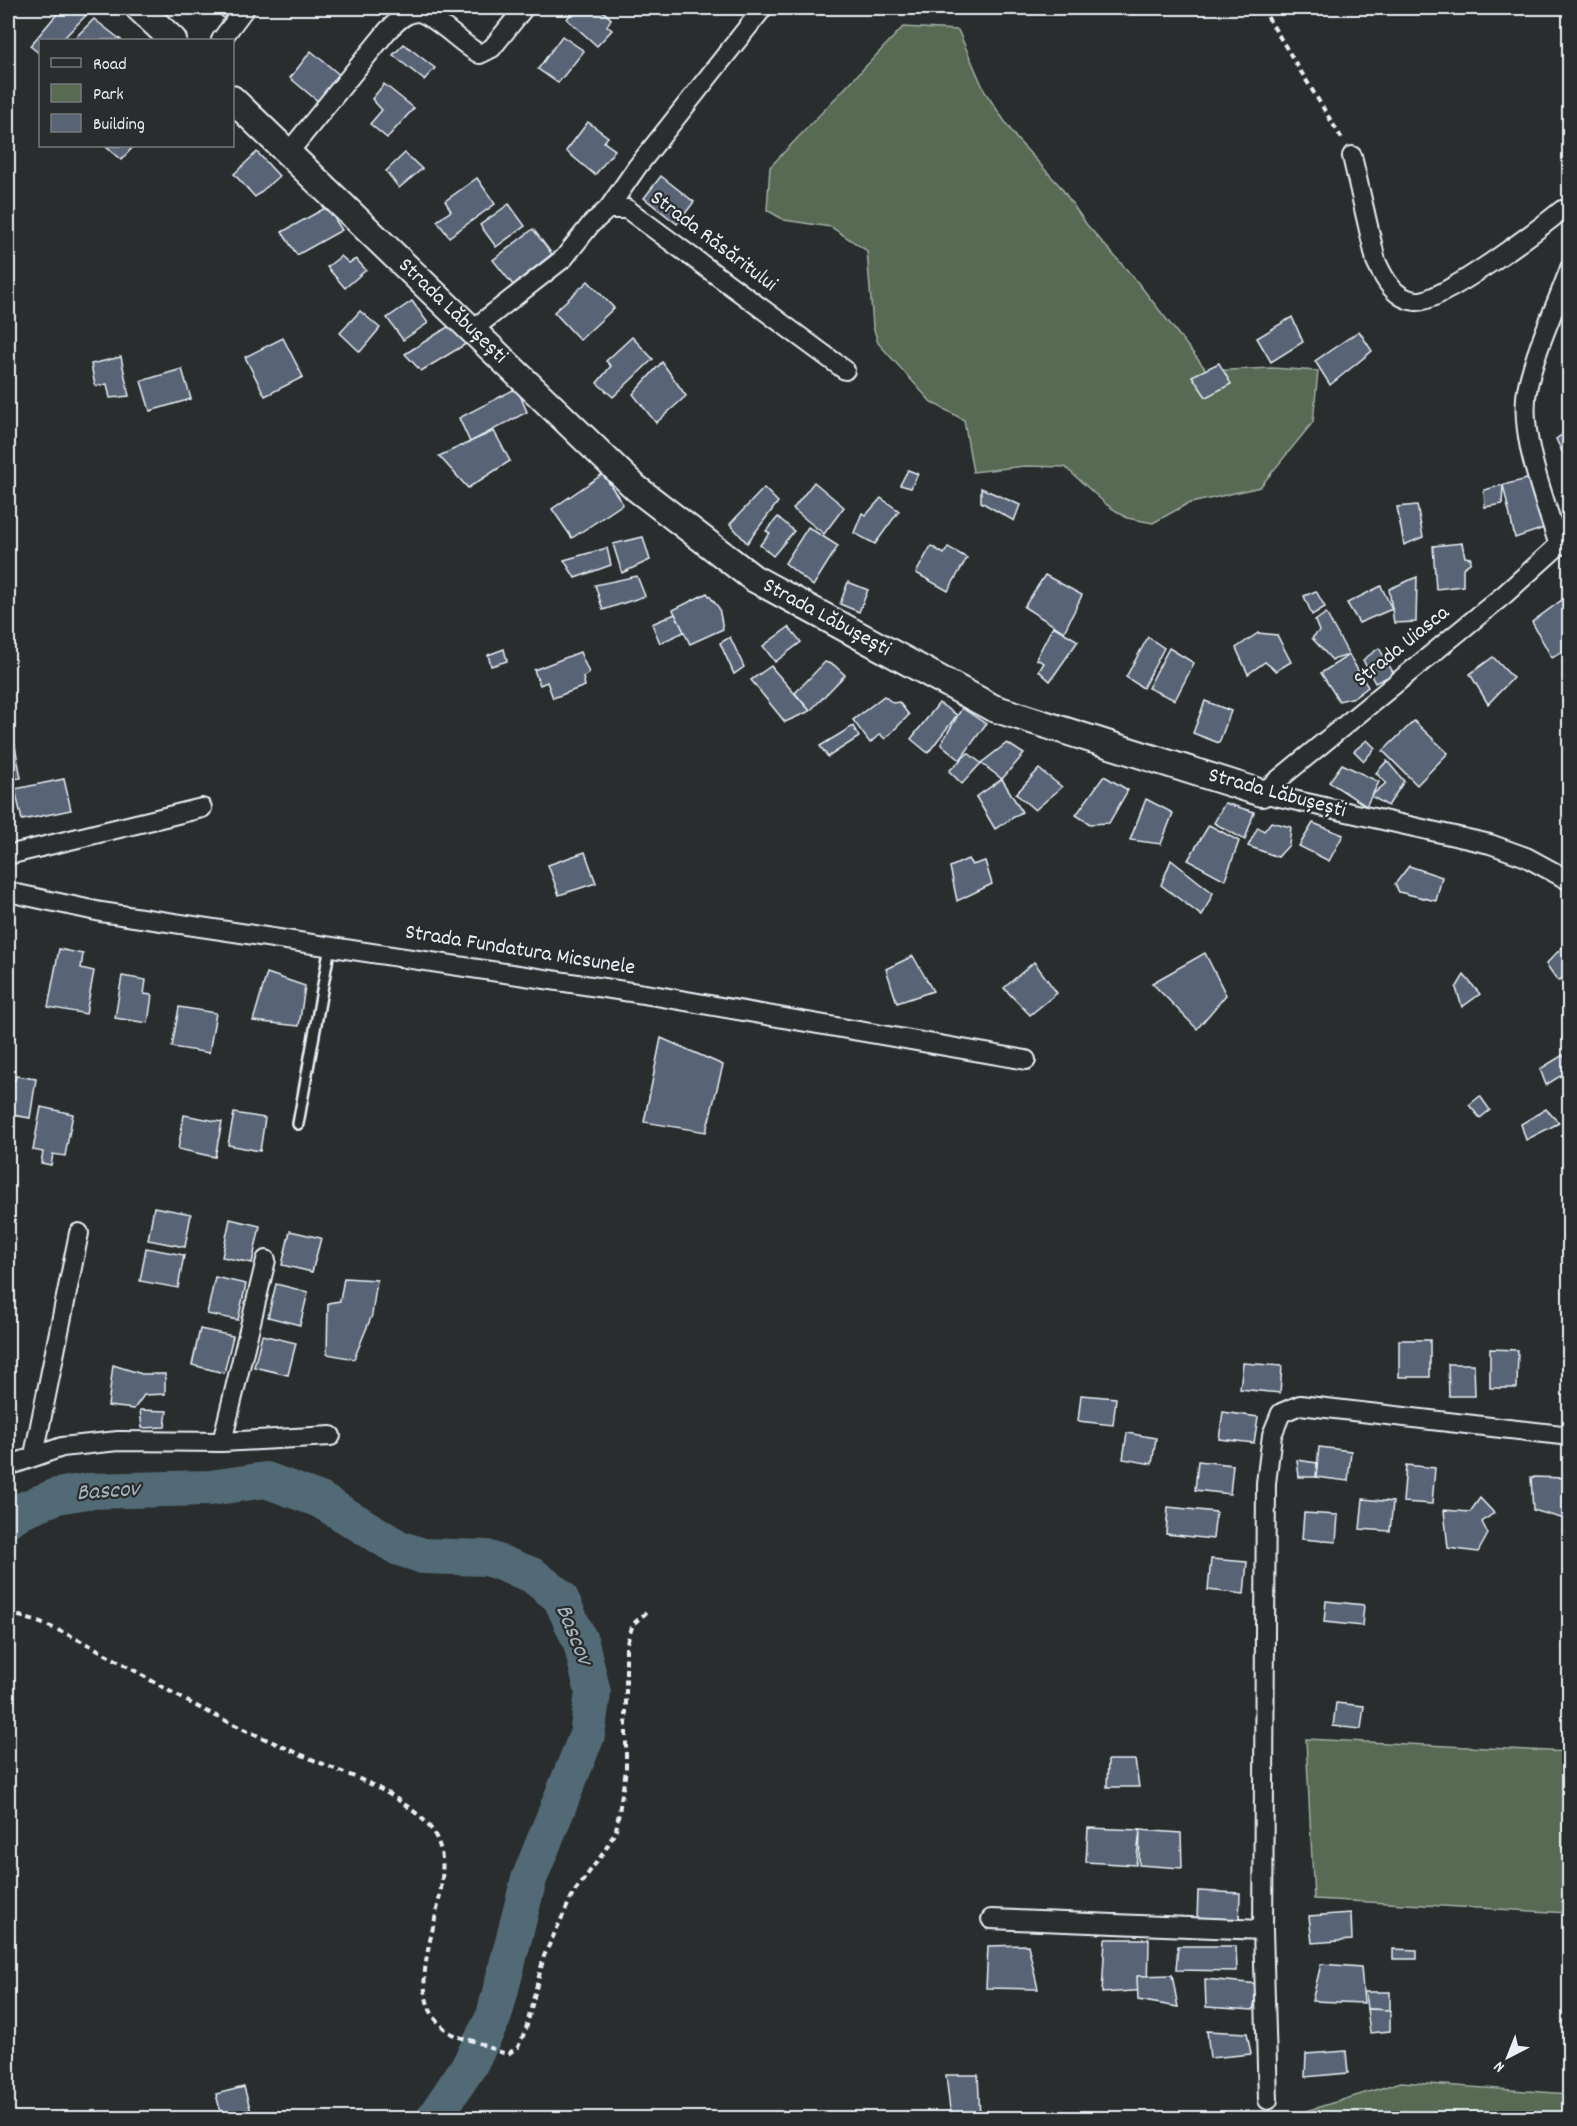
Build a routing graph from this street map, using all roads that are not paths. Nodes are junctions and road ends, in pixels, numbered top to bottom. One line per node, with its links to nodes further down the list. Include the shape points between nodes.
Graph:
1 (139, 8): 5 (street)
2 (245, 8): 6 (street)
3 (524, 8): 8 (street, via 492,48 480,54 428,17 417,12 403,16)
4 (763, 8): 10 (street, via 636,167)
5 (171, 39)
6 (221, 39)
7 (234, 101): 8 (street, Strada Lăbușești)
8 (288, 153): 13 (street, Strada Lăbușești)
9 (1352, 156): 11 (street, via 1383,277 1402,297 1418,301 1431,298 1478,271)
10 (608, 209): 13 (street, via 564,258); 14 (street, Strada Răsăritului, via 627,209)
11 (1569, 209)
12 (1569, 268): 15 (street, via 1527,386 1526,420 1532,454)
13 (472, 330): 16 (street, Strada Lăbușești, via 636,488 753,578 993,708)
14 (845, 370)
15 (1564, 540): 16 (street, Strada Uiasca, via 1505,594)
16 (1262, 793): 19 (street, Strada Lăbușești, via 1490,844 1527,858)
17 (202, 808): 18 (street)
18 (8, 855)
19 (1569, 881)
20 (8, 892): 21 (street, Strada Fundatura Micsunele, via 101,912)
21 (330, 946): 22 (street, Strada Fundatura Micsunele, via 657,996); 23 (lane)
22 (1026, 1060)
23 (298, 1124)
24 (79, 1233): 29 (street)
25 (266, 1260): 28 (street)
26 (331, 1436): 28 (street)
27 (1569, 1436): 32 (street, via 1300,1405 1281,1413 1272,1435 1266,1483)
28 (222, 1442): 29 (street, via 118,1441)
29 (34, 1455): 30 (street)
30 (8, 1466)
31 (991, 1919): 32 (street)
32 (1263, 1930): 33 (street)
33 (1268, 2100)

